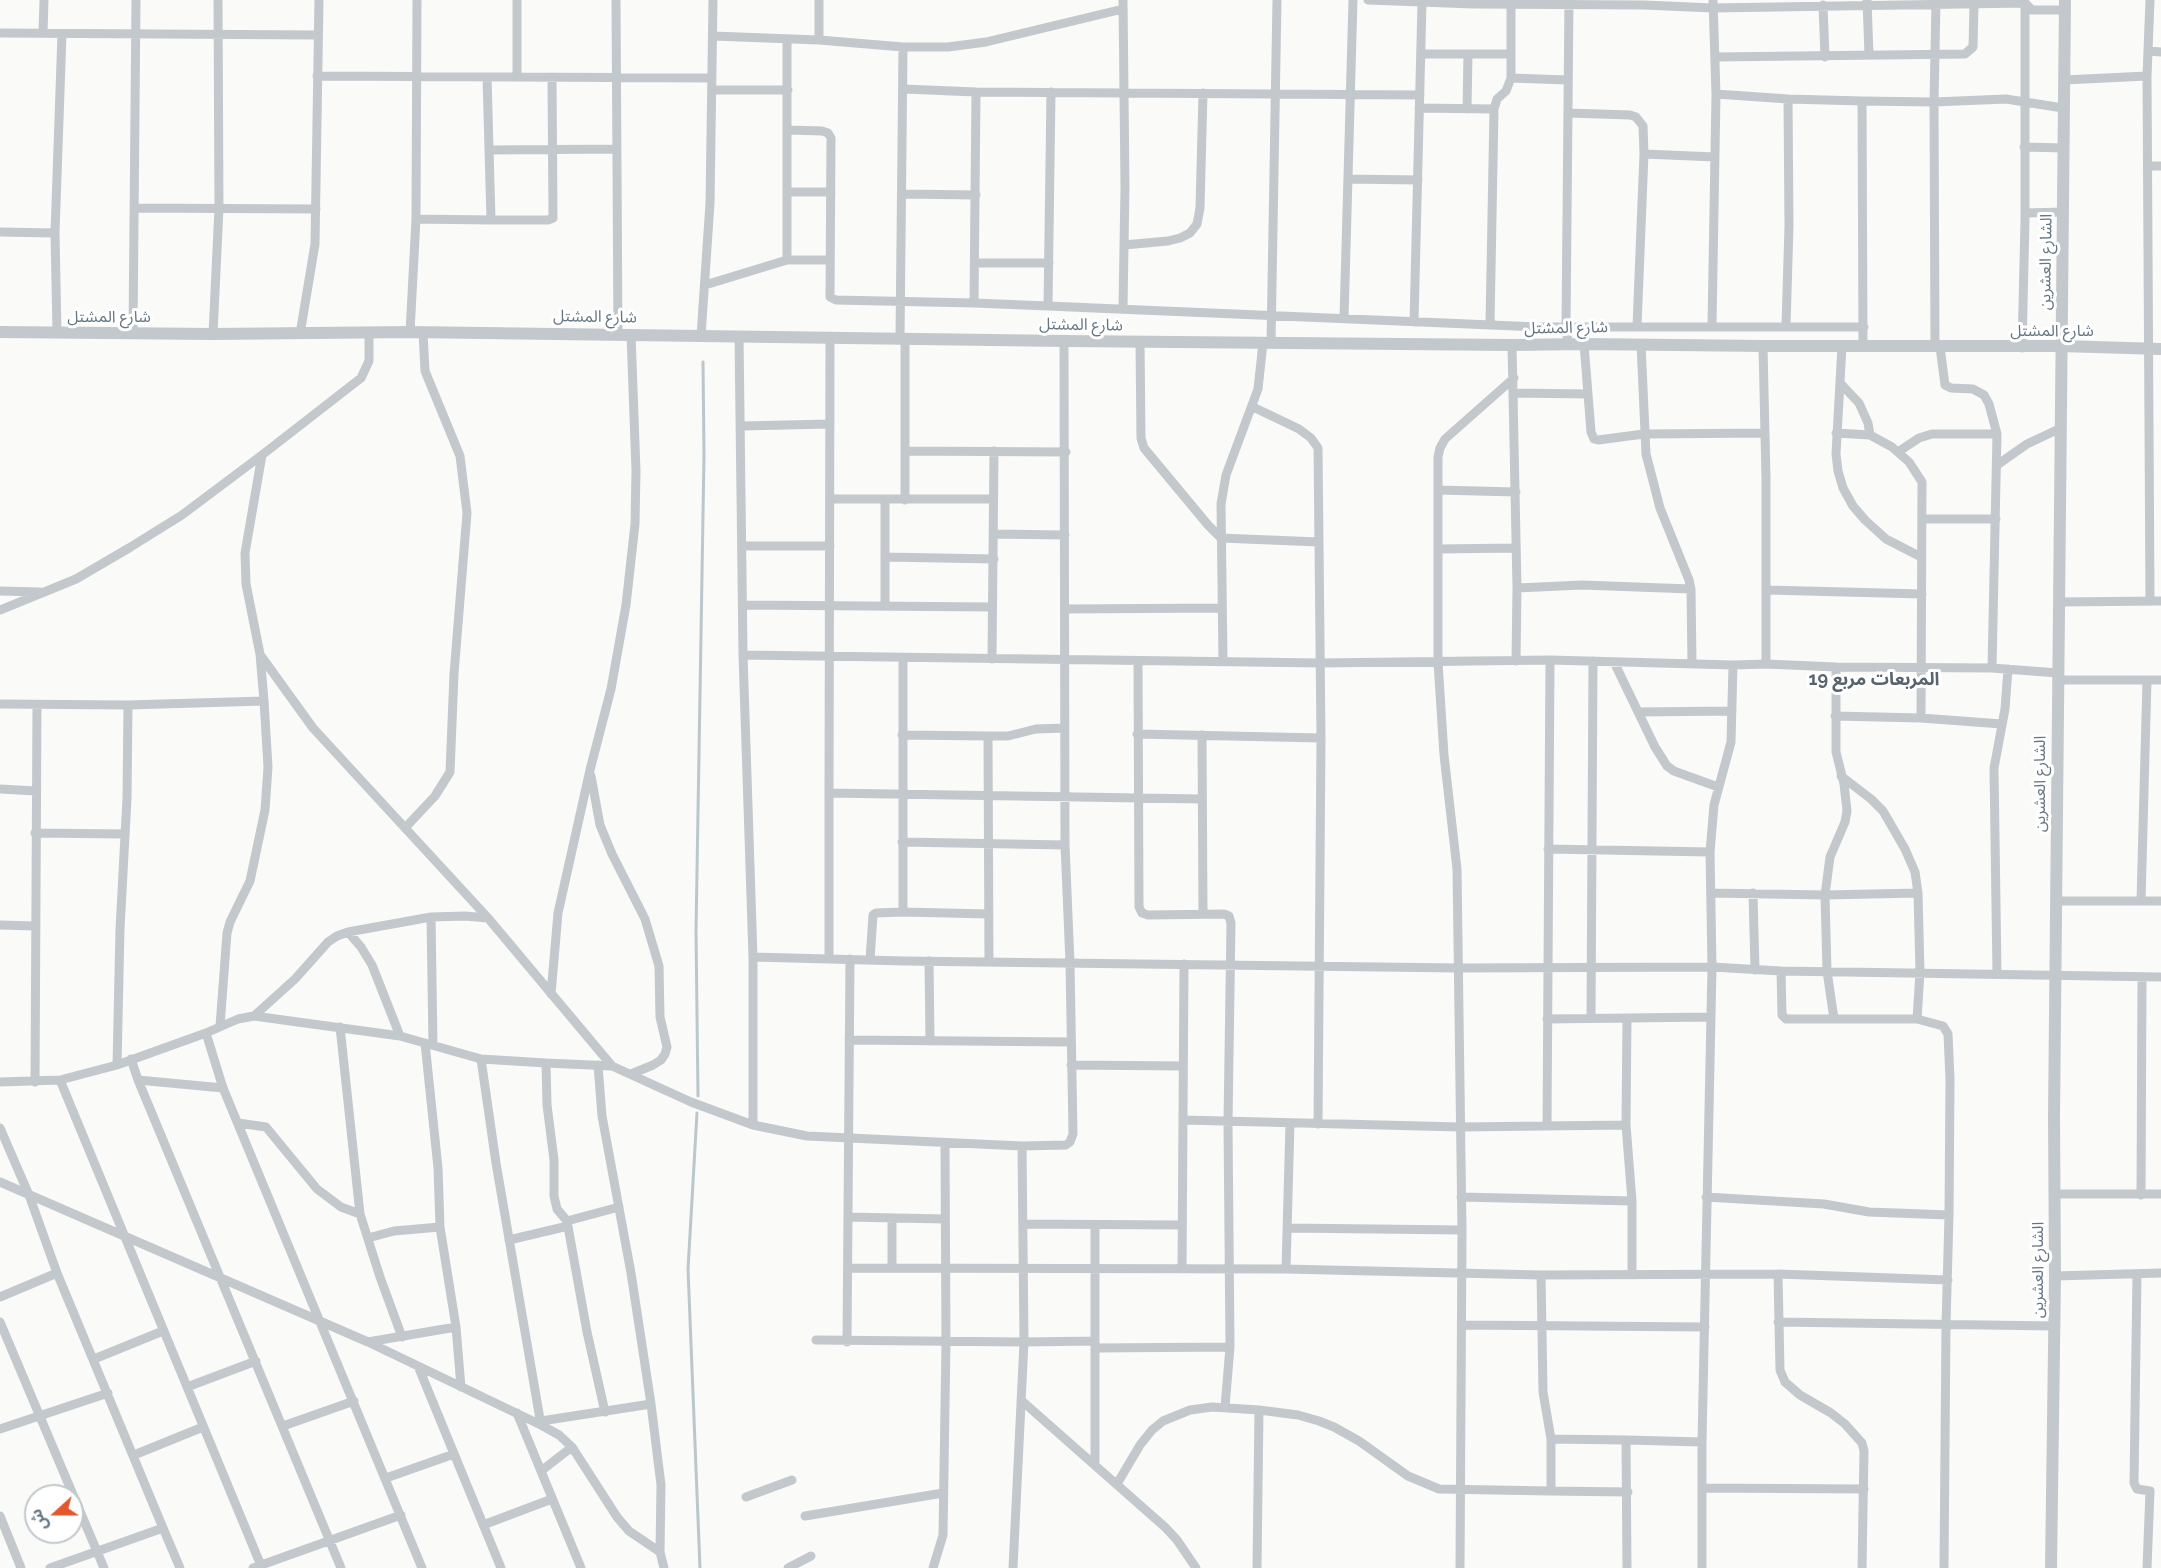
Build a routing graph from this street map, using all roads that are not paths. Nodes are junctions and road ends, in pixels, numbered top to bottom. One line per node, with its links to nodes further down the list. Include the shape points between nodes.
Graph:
1 (44, 0): 29 (street)
2 (136, 0): 32 (street)
3 (218, 0): 31 (street)
4 (319, 0): 33 (street)
5 (417, 0): 50 (street)
6 (518, 0): 48 (street)
7 (616, 0): 53 (street)
8 (713, 0): 34 (street)
9 (819, 0): 36 (street)
10 (1277, 0): 65 (street)
11 (1353, 0): 66 (street)
12 (1368, 0): 17 (street)
13 (2150, 0): 38 (street)
14 (1473, 2): 17 (street); 22 (street)
15 (1569, 2): 18 (street); 22 (street); 56 (street)
16 (2024, 2): 24 (street); 27 (street, via 2032,10); 72 (street)
17 (1422, 3): 40 (street)
18 (1644, 3): 23 (street)
19 (1793, 3): 23 (street); 26 (street)
20 (1867, 3): 21 (street); 26 (street); 44 (street)
21 (1936, 3): 24 (street); 43 (street)
22 (1511, 4): 42 (street)
23 (1713, 4): 45 (street)
24 (1974, 4): 43 (street, via 1971,50 1965,54)
25 (1123, 5): 37 (street, via 986,42); 63 (street)
26 (1823, 5): 46 (street)
27 (2065, 5): 57 (street, الشارع العشرين)
28 (0, 33): 29 (street)
29 (43, 33): 30 (street)
30 (62, 34): 32 (street); 102 (street)
31 (218, 34): 32 (street); 33 (street); 95 (street)
32 (136, 35): 94 (street)
33 (317, 35): 47 (street)
34 (712, 36): 35 (street); 54 (street)
35 (787, 39): 36 (street); 59 (street)
36 (819, 40): 37 (street)
37 (903, 47): 60 (street)
38 (2148, 51): 39 (street); 49 (street)
39 (2161, 52)
40 (1421, 54): 41 (street); 68 (street)
41 (1468, 54): 42 (street); 75 (street)
42 (1511, 54): 55 (street)
43 (1935, 54): 44 (street); 71 (street)
44 (1869, 55): 46 (street)
45 (1715, 57): 46 (street); 67 (street)
46 (1825, 57)
47 (317, 76): 50 (street); 96 (street)
48 (517, 76): 51 (street); 52 (street)
49 (2147, 76): 57 (street); 86 (street)
50 (415, 77): 51 (street); 99 (street)
51 (487, 77): 82 (street)
52 (552, 77): 53 (street); 83 (street)
53 (617, 77): 54 (street); 80 (street)
54 (712, 78): 58 (street)
55 (1511, 78): 56 (street); 76 (street)
56 (1567, 80): 77 (street)
57 (2064, 80): 74 (street, الشارع العشرين)
58 (712, 90): 59 (street); 108 (street)
59 (788, 90): 78 (street)
60 (904, 90): 61 (street); 92 (street)
61 (976, 92): 62 (street); 93 (street)
62 (1051, 92): 63 (street); 107 (street)
63 (1124, 92): 64 (street); 103 (street)
64 (1203, 93): 65 (street); 103 (street, via 1197,224 1180,238)
65 (1275, 93): 66 (street); 113 (street)
66 (1352, 93): 68 (street); 88 (street)
67 (1716, 94): 69 (street); 85 (street)
68 (1420, 95): 73 (street)
69 (1788, 99): 70 (street); 120 (street)
70 (1862, 101): 71 (street); 121 (street)
71 (1934, 102): 72 (street); 146 (street)
72 (2025, 102): 74 (street); 79 (street)
73 (1419, 108): 75 (street); 89 (street)
74 (2063, 108): 81 (street, الشارع العشرين)
75 (1467, 109): 76 (street)
76 (1494, 109): 116 (street)
77 (1568, 113): 84 (street, via 1636,117 1644,130); 117 (street)
78 (788, 130): 90 (street); 91 (street, via 828,133)
79 (2024, 147): 81 (street); 98 (street)
80 (617, 148): 83 (street); 129 (street)
81 (2064, 148): 97 (street, الشارع العشرين)
82 (489, 150): 83 (street); 100 (street)
83 (553, 150): 100 (street, via 553,218)
84 (1644, 154): 85 (street); 118 (street)
85 (1715, 157): 119 (street)
86 (2149, 166): 87 (street); 148 (street)
87 (2161, 166)
88 (1349, 179): 89 (street); 114 (street)
89 (1419, 180): 115 (street)
90 (787, 192): 91 (street); 104 (street)
91 (831, 192): 105 (street)
92 (903, 194): 93 (street); 109 (street)
93 (976, 195): 106 (street)
94 (134, 208): 95 (street); 125 (street)
95 (219, 208): 96 (street); 127 (street)
96 (316, 209): 128 (street, via 315,244)
97 (2063, 212): 98 (street); 145 (street, الشارع العشرين)
98 (2025, 213): 147 (street)
99 (416, 219): 100 (street); 123 (street)
100 (490, 220)
101 (0, 232): 102 (street)
102 (56, 233): 124 (street)
103 (1124, 244): 112 (street)
104 (787, 260): 105 (street); 108 (street)
105 (830, 260): 109 (street, via 832,300)
106 (975, 263): 107 (street); 110 (street)
107 (1049, 263): 111 (street)
108 (705, 285): 131 (street)
109 (900, 301): 110 (street); 134 (street)
110 (974, 303): 111 (street)
111 (1048, 306): 112 (street)
112 (1123, 308): 113 (street)
113 (1270, 314): 114 (street); 137 (street)
114 (1344, 318): 115 (street)
115 (1414, 322): 116 (street)
116 (1490, 324): 117 (street)
117 (1566, 326): 118 (street); 138 (street)
118 (1637, 326): 119 (street)
119 (1712, 326): 120 (street)
120 (1786, 326): 121 (street)
121 (1864, 327): 144 (street)
122 (0, 332): 124 (street, شارع المشتل)
123 (417, 332): 126 (street, شارع المشتل); 129 (street, شارع المشتل); 256 (street, via 425,371 459,456 466,513 450,772)
124 (57, 333): 125 (street, شارع المشتل)
125 (133, 333): 127 (street, شارع المشتل)
126 (369, 333): 128 (street, شارع المشتل); 167 (street, via 369,361 361,378)
127 (213, 334): 128 (street, شارع المشتل)
128 (300, 334)
129 (618, 334): 130 (street, شارع المشتل)
130 (631, 334): 131 (street, شارع المشتل); 245 (street, via 635,524 613,679)
131 (701, 336): 132 (street, شارع المشتل)
132 (740, 336): 133 (street, شارع المشتل); 156 (street)
133 (830, 337): 134 (street, شارع المشتل); 155 (street)
134 (903, 338): 135 (street, شارع المشتل); 163 (street)
135 (1064, 341): 136 (street, شارع المشتل); 165 (street)
136 (1140, 342): 137 (street, شارع المشتل); 181 (street, via 1144,447)
137 (1267, 343): 141 (street, شارع المشتل); 154 (street)
138 (1568, 344): 139 (street, شارع المشتل); 141 (street, شارع المشتل)
139 (1584, 344): 140 (street, شارع المشتل); 153 (street)
140 (1641, 344): 142 (street, شارع المشتل); 161 (street)
141 (1512, 345): 150 (street)
142 (1763, 346): 143 (street, شارع المشتل); 158 (street)
143 (1842, 346): 144 (street, شارع المشتل); 151 (street)
144 (1863, 346): 146 (street, شارع المشتل)
145 (2061, 346): 147 (street, شارع المشتل); 148 (street, شارع المشتل); 157 (street, الشارع العشرين)
146 (1938, 347): 147 (street, شارع المشتل); 160 (street, via 1945,385 1973,389 1984,395)
147 (2022, 348)
148 (2148, 349): 149 (street, شارع المشتل); 175 (street)
149 (2161, 349)
150 (1514, 378): 152 (street); 169 (street, via 1445,439 1438,457)
151 (1841, 384): 159 (street); 162 (street, via 1859,404)
152 (1514, 393): 153 (street); 170 (street)
153 (1588, 394): 161 (street, via 1594,439)
154 (1253, 407): 181 (street, via 1226,475); 182 (street, via 1299,429 1318,448)
155 (830, 424): 156 (street); 171 (street)
156 (742, 426): 183 (street)
157 (2061, 428): 168 (street, via 2027,444); 198 (street, الشارع العشرين)
158 (1765, 433): 161 (street); 192 (street)
159 (1836, 434): 162 (street); 187 (street, via 1838,471 1853,506 1886,538)
160 (1997, 434): 166 (street, via 1932,434); 168 (street)
161 (1644, 435): 191 (street, via 1660,508)
162 (1870, 435): 166 (street)
163 (906, 451): 164 (street); 174 (street)
164 (994, 451): 165 (street); 172 (street)
165 (1066, 452): 180 (street)
166 (1898, 452): 177 (street, via 1922,482)
167 (262, 455): 194 (street, via 182,515 76,579); 206 (street, via 245,553 246,584)
168 (1997, 465): 178 (street)
169 (1438, 490): 170 (street); 186 (street)
170 (1516, 492): 185 (street)
171 (830, 499): 173 (street); 184 (street)
172 (993, 499): 174 (street); 179 (street)
173 (885, 500): 174 (street); 188 (street)
174 (905, 500)
175 (2149, 517): 176 (street); 196 (street)
176 (2161, 517)
177 (1922, 519): 178 (street); 187 (street)
178 (1996, 519): 225 (street)
179 (994, 534): 180 (street); 189 (street)
180 (1065, 535): 204 (street)
181 (1221, 538): 182 (street); 203 (street)
182 (1318, 542): 219 (street)
183 (742, 546): 184 (street); 199 (street)
184 (830, 546): 200 (street)
185 (1516, 548): 186 (street); 190 (street)
186 (1438, 549): 217 (street)
187 (1921, 556): 195 (street)
188 (885, 557): 189 (street); 201 (street)
189 (994, 559): 202 (street)
190 (1517, 588): 191 (street, via 1582,585); 215 (street)
191 (1691, 589): 220 (street)
192 (1767, 590): 195 (street); 221 (street)
193 (0, 591): 194 (street)
194 (46, 592): 205 (street)
195 (1923, 594): 224 (street)
196 (2150, 601): 197 (street); 198 (street)
197 (2161, 601)
198 (2059, 602): 227 (street, الشارع العشرين)
199 (743, 605): 200 (street); 207 (street)
200 (830, 606): 201 (street); 208 (street)
201 (885, 606): 202 (street)
202 (992, 607): 210 (street)
203 (1222, 608): 204 (street); 214 (street)
204 (1065, 609): 211 (street)
205 (0, 610)
206 (260, 654): 230 (street); 256 (street, via 313,728)
207 (743, 655): 208 (street); 280 (street)
208 (830, 657): 209 (street); 250 (street)
209 (903, 658): 210 (street); 241 (street)
210 (992, 659): 211 (street)
211 (1064, 660): 213 (street); 239 (street)
212 (1550, 660): 215 (street); 216 (street); 262 (street)
213 (1138, 661): 214 (street); 240 (street)
214 (1223, 661): 219 (street)
215 (1516, 661): 217 (street)
216 (1593, 661): 218 (street); 263 (street)
217 (1438, 662): 219 (street); 291 (street, via 1457,869)
218 (1614, 662): 220 (street); 235 (street)
219 (1321, 663): 244 (street)
220 (1692, 664): 222 (street)
221 (1766, 664): 222 (street); 223 (street)
222 (1733, 665): 234 (street)
223 (1836, 667): 224 (street); 236 (street)
224 (1921, 667): 225 (street); 237 (street)
225 (1992, 668): 226 (street)
226 (2008, 669): 227 (street); 238 (street)
227 (2058, 677): 228 (street); 269 (street, الشارع العشرين)
228 (2146, 680): 229 (street); 270 (street)
229 (2161, 680)
230 (264, 701): 233 (street); 310 (street, via 268,767 265,810 250,881 227,933)
231 (0, 704): 232 (street)
232 (37, 705): 233 (street); 249 (street)
233 (128, 705): 258 (street)
234 (1732, 711): 235 (street); 247 (street, via 1729,755)
235 (1638, 712): 247 (street, via 1667,766)
236 (1835, 716): 237 (street); 246 (street)
237 (1921, 717): 238 (street)
238 (2002, 724): 298 (street, via 1994,768)
239 (1065, 728): 243 (street); 253 (street)
240 (1137, 734): 242 (street); 254 (street)
241 (902, 735): 243 (street); 251 (street)
242 (1202, 735): 244 (street); 255 (street)
243 (988, 736): 252 (street)
244 (1322, 738): 289 (street)
245 (590, 770): 302 (street, via 558,913); 326 (street, via 600,825 645,919 659,966 660,1017 666,1054 653,1065)
246 (1841, 776): 267 (street, via 1871,799 1892,825 1915,872); 268 (street, via 1847,812 1830,857)
247 (1718, 787): 264 (street)
248 (0, 789): 249 (street)
249 (36, 791): 257 (street)
250 (829, 793): 251 (street); 281 (street)
251 (902, 794): 252 (street); 259 (street)
252 (987, 796): 253 (street); 260 (street)
253 (1065, 798): 254 (street); 261 (street)
254 (1137, 798): 255 (street); 274 (street, via 1138,907 1148,915)
255 (1202, 799): 274 (street)
256 (405, 828): 276 (street)
257 (35, 833): 258 (street); 278 (street)
258 (125, 834): 321 (street)
259 (902, 842): 260 (street); 272 (street)
260 (988, 843): 261 (street); 273 (street)
261 (1065, 845): 286 (street)
262 (1548, 849): 263 (street); 292 (street)
263 (1591, 850): 264 (street); 293 (street)
264 (1710, 852): 265 (street)
265 (1711, 893): 266 (street); 290 (street)
266 (1753, 893): 268 (street); 294 (street)
267 (1918, 893): 268 (street); 297 (street)
268 (1825, 895): 296 (street)
269 (2056, 901): 270 (street); 299 (street, الشارع العشرين)
270 (2141, 901): 271 (street)
271 (2161, 901)
272 (903, 912): 273 (street); 283 (street, via 873,915)
273 (989, 914): 285 (street)
274 (1203, 914): 288 (street, via 1229,916)
275 (431, 918): 276 (street); 279 (street); 317 (street)
276 (488, 918): 302 (street)
277 (0, 925): 278 (street)
278 (35, 926): 330 (street)
279 (348, 932): 303 (street, via 328,942); 313 (street, via 372,964)
280 (753, 957): 281 (street); 337 (street)
281 (829, 958): 282 (street)
282 (850, 959): 283 (street); 314 (street)
283 (870, 960): 284 (street)
284 (929, 961): 285 (street); 315 (street)
285 (989, 962): 286 (street)
286 (1070, 963): 287 (street); 316 (street)
287 (1184, 964): 288 (street); 325 (street)
288 (1232, 966): 289 (street); 333 (street)
289 (1319, 966): 291 (street); 336 (street)
290 (1712, 967): 293 (street); 294 (street); 304 (street)
291 (1458, 968): 292 (street); 340 (street)
292 (1547, 968): 293 (street); 306 (street)
293 (1591, 968): 305 (street)
294 (1755, 970): 295 (street)
295 (1781, 971): 296 (street); 308 (street, via 1784,1018)
296 (1827, 971): 297 (street); 308 (street)
297 (1920, 972): 298 (street); 309 (street)
298 (1996, 974): 299 (street)
299 (2056, 976): 300 (street); 346 (street, الشارع العشرين)
300 (2142, 977): 301 (street); 349 (street)
301 (2161, 977)
302 (551, 994): 324 (street)
303 (255, 1016): 310 (street); 311 (street)
304 (1710, 1017): 307 (street); 351 (street)
305 (1591, 1018): 306 (street); 307 (street)
306 (1547, 1019): 338 (street)
307 (1627, 1019): 339 (street)
308 (1834, 1019): 309 (street)
309 (1917, 1019): 355 (street, via 1943,1026 1948,1034)
310 (220, 1026): 312 (street)
311 (340, 1027): 313 (street); 354 (street)
312 (206, 1033): 318 (street); 331 (street)
313 (400, 1036): 317 (street)
314 (849, 1040): 315 (street); 342 (street)
315 (930, 1041): 316 (street)
316 (1071, 1042): 323 (street)
317 (429, 1044): 319 (street); 363 (street)
318 (131, 1059): 321 (street); 328 (street)
319 (482, 1059): 320 (street); 368 (street)
320 (546, 1063): 322 (street); 359 (street, via 554,1196)
321 (117, 1065): 327 (street)
322 (598, 1065): 324 (street); 353 (street, via 602,1116)
323 (1071, 1065): 325 (street); 344 (street, via 1070,1142)
324 (612, 1066): 326 (street)
325 (1183, 1066): 332 (street)
326 (631, 1074): 337 (street)
327 (60, 1080): 330 (street); 366 (street)
328 (138, 1080): 331 (street); 386 (street)
329 (0, 1082): 330 (street)
330 (35, 1082)
331 (223, 1088): 335 (street)
332 (1183, 1120): 333 (street); 362 (street)
333 (1228, 1122): 334 (street); 376 (street)
334 (1290, 1123): 336 (street); 364 (street)
335 (238, 1124): 354 (street, via 267,1127 317,1189 341,1207); 389 (street)
336 (1318, 1124): 340 (street)
337 (753, 1125): 342 (street)
338 (1547, 1125): 339 (street); 340 (street)
339 (1626, 1125): 352 (street)
340 (1460, 1127): 350 (street)
341 (0, 1128): 348 (street)
342 (847, 1139): 343 (street); 356 (street)
343 (945, 1144): 344 (street); 358 (street)
344 (1022, 1146): 360 (street)
345 (0, 1182): 348 (street)
346 (2055, 1194): 349 (street); 385 (street, الشارع العشرين)
347 (2161, 1194): 349 (street)
348 (29, 1195): 366 (street); 377 (street)
349 (2141, 1195)
350 (1461, 1197): 352 (street); 365 (street)
351 (1706, 1197): 355 (street); 383 (street)
352 (1632, 1201): 382 (street)
353 (619, 1207): 359 (street); 415 (street)
354 (360, 1214): 367 (street)
355 (1950, 1215): 387 (street)
356 (848, 1217): 357 (street); 369 (street)
357 (891, 1218): 358 (street); 370 (street)
358 (945, 1218): 371 (street)
359 (567, 1224): 368 (street); 418 (street)
360 (1023, 1224): 361 (street); 372 (street)
361 (1095, 1225): 362 (street); 373 (street)
362 (1182, 1225): 374 (street)
363 (440, 1227): 367 (street); 396 (street)
364 (1287, 1228): 365 (street); 375 (street)
365 (1462, 1230): 380 (street)
366 (124, 1234): 386 (street); 398 (street)
367 (368, 1238): 399 (street)
368 (509, 1240): 421 (street)
369 (848, 1268): 370 (street); 402 (street)
370 (892, 1268): 371 (street)
371 (946, 1268): 372 (street); 403 (street)
372 (1024, 1268): 373 (street); 404 (street)
373 (1095, 1268): 374 (street); 405 (street)
374 (1182, 1269): 376 (street)
375 (1286, 1269): 376 (street); 380 (street)
376 (1229, 1270): 406 (street)
377 (57, 1273): 388 (street); 407 (street)
378 (1778, 1274): 383 (street); 387 (street); 391 (street)
379 (2161, 1274): 384 (street)
380 (1461, 1275): 381 (street); 392 (street)
381 (1541, 1275): 382 (street); 394 (street)
382 (1632, 1275): 383 (street)
383 (1705, 1275): 397 (street)
384 (2137, 1275): 385 (street); 441 (street, via 2134,1483 2137,1489)
385 (2055, 1276): 395 (street, الشارع العشرين)
386 (221, 1277): 389 (street); 408 (street)
387 (1948, 1280): 393 (street)
388 (0, 1297)
389 (320, 1321): 401 (street); 414 (street)
390 (0, 1322): 420 (street)
391 (1778, 1322): 393 (street); 437 (street, via 1780,1370 1785,1382 1845,1424 1862,1443)
392 (1462, 1325): 394 (street); 438 (street)
393 (1946, 1325): 395 (street); 474 (street)
394 (1542, 1326): 397 (street); 425 (street, via 1543,1392)
395 (2054, 1326): 475 (street, الشارع العشرين)
396 (456, 1327): 399 (street); 411 (street)
397 (1705, 1327): 427 (street)
398 (163, 1330): 407 (street); 410 (street)
399 (402, 1337): 401 (street)
400 (816, 1340): 402 (street)
401 (368, 1342): 409 (street)
402 (847, 1342): 403 (street)
403 (946, 1342): 404 (street); 443 (street)
404 (1024, 1342): 405 (street); 413 (street)
405 (1095, 1345): 406 (street); 431 (street)
406 (1230, 1347): 416 (street)
407 (94, 1359): 412 (street)
408 (256, 1361): 410 (street); 422 (street)
409 (418, 1366): 411 (street); 429 (street)
410 (187, 1387): 423 (street)
411 (461, 1387): 419 (street)
412 (108, 1392): 420 (street); 430 (street)
413 (1021, 1400): 431 (street); 467 (street)
414 (354, 1401): 422 (street); 433 (street)
415 (651, 1404): 418 (street); 453 (street, via 661,1485)
416 (1226, 1407): 417 (street); 435 (street, via 1201,1408 1163,1421 1140,1445)
417 (1258, 1410): 438 (street, via 1298,1415 1334,1427 1408,1476 1439,1489); 469 (street)
418 (605, 1412): 421 (street)
419 (517, 1413): 421 (street); 432 (street)
420 (39, 1415): 424 (street); 452 (street)
421 (541, 1423): 428 (street)
422 (284, 1426): 451 (street)
423 (203, 1427): 430 (street); 455 (street)
424 (0, 1429)
425 (1551, 1439): 426 (street); 440 (street)
426 (1626, 1440): 427 (street); 442 (street)
427 (1702, 1442): 436 (street)
428 (572, 1447): 432 (street); 453 (street, via 616,1518)
429 (454, 1454): 433 (street); 449 (street)
430 (134, 1455): 450 (street)
431 (1095, 1464): 435 (street)
432 (541, 1471): 445 (street)
433 (386, 1478): 446 (street)
434 (792, 1480): 444 (street)
435 (1117, 1484): 468 (street, via 1177,1540)
436 (1702, 1488): 437 (street); 472 (street)
437 (1864, 1489): 473 (street)
438 (1460, 1490): 440 (street); 470 (street)
439 (2161, 1490): 441 (street)
440 (1551, 1491): 442 (street)
441 (2150, 1491): 476 (street)
442 (1628, 1492): 471 (street)
443 (943, 1493): 448 (street); 466 (street, via 943,1535)
444 (746, 1497)
445 (552, 1499): 449 (street); 463 (street)
446 (401, 1515): 451 (street); 461 (street)
447 (0, 1516): 456 (street)
448 (805, 1516)
449 (483, 1525): 462 (street)
450 (163, 1528): 452 (street); 459 (street)
451 (330, 1540): 455 (street); 460 (street)
452 (97, 1551): 457 (street); 458 (street)
453 (660, 1552): 464 (street)
454 (811, 1556): 465 (street)
455 (259, 1567)
456 (21, 1568)
457 (50, 1568)
458 (104, 1568)
459 (180, 1568)
460 (341, 1568)
461 (422, 1568)
462 (501, 1568)
463 (581, 1568)
464 (664, 1568)
465 (788, 1568)
466 (933, 1568)
467 (1013, 1568)
468 (1196, 1568)
469 (1257, 1568)
470 (1460, 1568)
471 (1627, 1568)
472 (1702, 1568)
473 (1862, 1568)
474 (1944, 1568)
475 (2051, 1568)
476 (2147, 1568)

